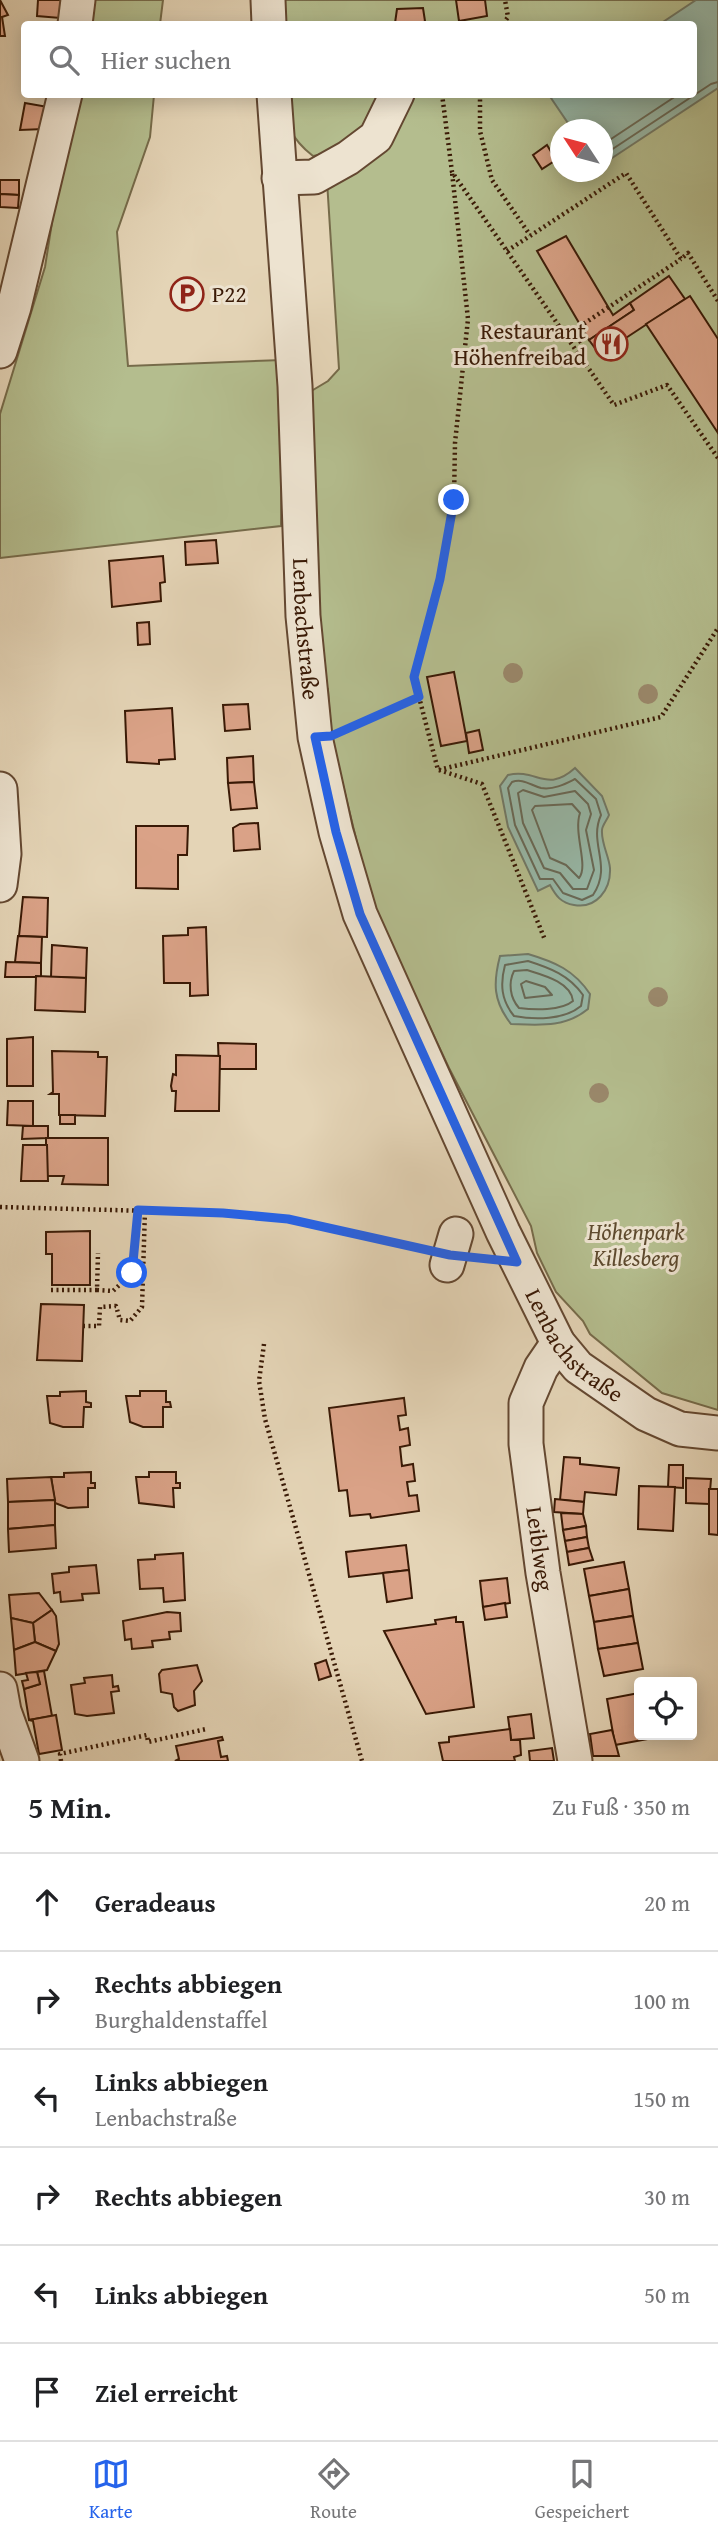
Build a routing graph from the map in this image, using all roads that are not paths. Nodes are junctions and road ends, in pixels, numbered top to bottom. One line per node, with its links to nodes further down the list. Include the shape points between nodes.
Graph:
1 (78, 0): 3 (street)
2 (268, 0): 4 (street)
3 (75, 21)
4 (269, 21)
5 (64, 98): 9 (street)
6 (274, 98): 8 (street, Lenbachstraße)
7 (395, 98): 8 (street, via 376,137 348,158 314,177)
8 (279, 178): 12 (street, Lenbachstraße, via 295,386 303,616 315,737 336,832 360,914)
9 (0, 351)
10 (0, 789): 11 (street, via 4,854)
11 (0, 885)
12 (558, 1343): 13 (street, Lenbachstraße, via 579,1367 646,1414 680,1429); 16 (street, Leiblweg, via 526,1403 526,1444)
13 (718, 1433)
14 (0, 1689): 15 (street)
15 (22, 1761)
16 (575, 1761)

